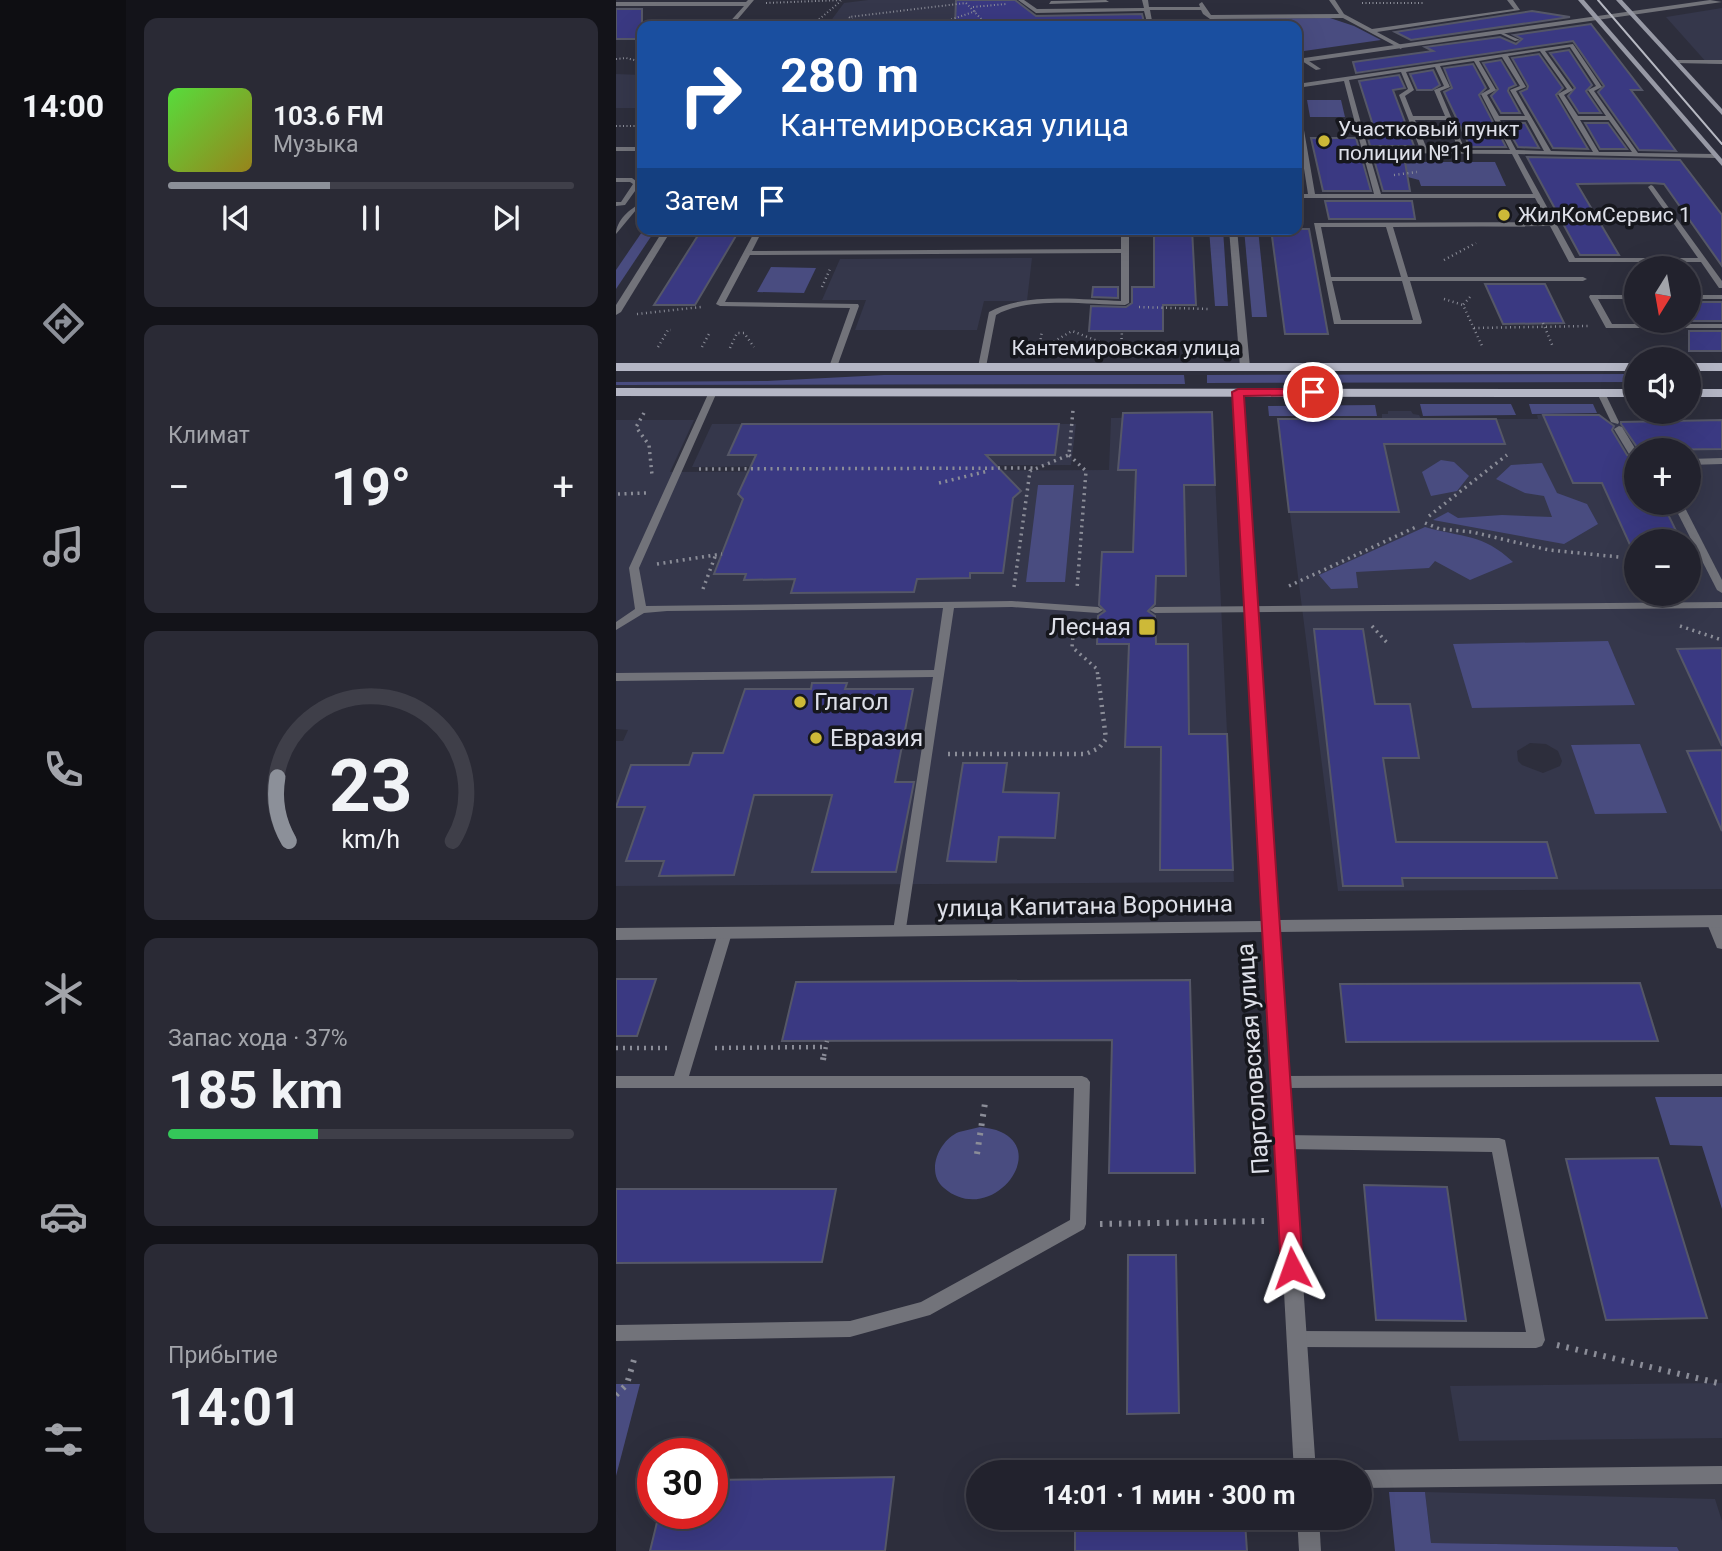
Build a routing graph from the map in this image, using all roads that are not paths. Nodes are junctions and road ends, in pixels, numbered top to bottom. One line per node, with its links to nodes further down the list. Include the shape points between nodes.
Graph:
1 (1332, 0): 16 (lane)
2 (1510, 0): 20 (lane, via 1517,10)
3 (1581, 0): 17 (main road)
4 (1619, 0): 15 (main road)
5 (1722, 0): 15 (street)
6 (1145, 1): 7 (lane); 11 (lane); 14 (lane)
7 (1201, 1): 13 (lane)
8 (749, 2): 12 (lane); 18 (lane)
9 (1024, 2): 10 (lane); 14 (lane, via 1036,11)
10 (1109, 2)
11 (1121, 2)
12 (616, 4)
13 (1203, 8): 14 (lane); 16 (lane, via 1210,17 1223,18)
14 (1147, 9): 19 (lane)
15 (1632, 13): 17 (street); 29 (main road)
16 (1344, 16): 20 (lane)
17 (1598, 19): 21 (street); 59 (main road)
18 (733, 21)
19 (1149, 21)
20 (1371, 31): 23 (lane)
21 (1501, 33): 22 (lane); 23 (street)
22 (1517, 40)
23 (1401, 47): 27 (street)
24 (1538, 49): 25 (lane); 40 (lane); 41 (lane, via 1571,45 1599,87)
25 (1504, 55): 26 (lane); 39 (lane, via 1523,87)
26 (1475, 60): 31 (lane); 38 (lane)
27 (1302, 61)
28 (1302, 62): 32 (lane)
29 (1677, 62): 30 (lane); 42 (main road)
30 (1722, 62)
31 (1437, 65): 33 (lane); 37 (lane, via 1447,87)
32 (1318, 69)
33 (1403, 70): 34 (lane); 36 (lane)
34 (1346, 79): 35 (lane); 51 (lane)
35 (1302, 85)
36 (1411, 90): 37 (lane); 43 (lane, via 1402,94)
37 (1437, 90): 44 (lane)
38 (1493, 90): 39 (lane); 45 (lane, via 1484,93)
39 (1513, 90): 46 (lane)
40 (1570, 90): 41 (lane); 47 (lane, via 1561,94)
41 (1591, 90): 48 (lane)
42 (1722, 113)
43 (1411, 118): 44 (lane); 52 (lane)
44 (1449, 118): 54 (lane)
45 (1496, 118): 46 (lane); 55 (lane)
46 (1528, 118): 56 (lane)
47 (1575, 118): 48 (lane); 57 (lane)
48 (1610, 118): 58 (lane)
49 (616, 149): 50 (lane)
50 (637, 149)
51 (1364, 151): 52 (lane); 67 (lane)
52 (1424, 151): 54 (lane)
53 (1302, 152): 66 (lane)
54 (1463, 152): 55 (lane)
55 (1514, 152): 56 (lane); 68 (lane)
56 (1548, 152): 57 (lane)
57 (1597, 153): 58 (lane)
58 (1636, 154): 59 (lane)
59 (1715, 156): 60 (main road)
60 (1722, 164)
61 (616, 180): 62 (lane)
62 (637, 183)
63 (637, 185): 69 (lane)
64 (1651, 187): 83 (lane)
65 (1302, 196): 66 (lane)
66 (1312, 196): 67 (lane)
67 (1378, 196): 68 (lane)
68 (1538, 196): 74 (lane)
69 (628, 197): 70 (lane); 71 (lane, via 623,204)
70 (637, 197)
71 (616, 204)
72 (637, 208): 75 (lane)
73 (1389, 224): 74 (lane); 84 (lane, via 1317,225); 85 (lane)
74 (1553, 224): 82 (lane)
75 (616, 232)
76 (664, 235): 92 (street)
77 (757, 235): 81 (lane)
78 (1125, 235): 80 (lane)
79 (1234, 235): 97 (street)
80 (1125, 251): 81 (lane); 96 (lane, via 1125,303 1020,303 998,308 992,314)
81 (748, 253): 95 (lane, via 720,304 855,306)
82 (1573, 260): 83 (lane); 86 (lane)
83 (1703, 260): 87 (lane)
84 (1328, 279): 85 (lane); 85 (lane, via 1337,323 1418,322)
85 (1405, 279): 86 (lane)
86 (1583, 279): 88 (lane)
87 (1722, 286)
88 (1593, 297): 89 (lane); 93 (lane, via 1608,326)
89 (1624, 297)
90 (1701, 297): 91 (lane)
91 (1722, 297)
92 (616, 312)
93 (1722, 326)
94 (616, 367): 95 (main road, Кантемировская улица)
95 (834, 367): 96 (main road, Кантемировская улица)
96 (982, 367): 97 (main road, Кантемировская улица)
97 (1245, 367): 98 (main road, Кантемировская улица)
98 (1624, 367)
99 (1701, 367): 100 (main road)
100 (1722, 367)
101 (616, 392): 102 (main road, Кантемировская улица)
102 (713, 392): 103 (main road, Кантемировская улица); 117 (lane, via 634,568)
103 (1238, 392): 104 (main road, Кантемировская улица); 116 (street, Парголовская улица)
104 (1601, 393): 105 (main road, Кантемировская улица); 108 (lane)
105 (1624, 393)
106 (1701, 393): 107 (main road)
107 (1722, 393)
108 (1617, 425): 109 (lane)
109 (1624, 438)
110 (1722, 461): 111 (lane)
111 (1701, 462)
112 (1684, 515): 113 (lane)
113 (1722, 590)
114 (1722, 605): 116 (lane)
115 (949, 606): 117 (lane); 118 (lane, via 1012,604); 121 (lane)
116 (1252, 608): 119 (lane); 124 (street, Парголовская улица)
117 (641, 610): 120 (lane)
118 (1098, 610)
119 (1155, 610)
120 (616, 627)
121 (939, 673): 122 (lane); 125 (lane)
122 (616, 677)
123 (1718, 921): 124 (street, улица Капитана Воронина); 128 (lane)
124 (1271, 926): 125 (street, улица Капитана Воронина); 132 (street, Парголовская улица)
125 (900, 931): 126 (street, улица Капитана Воронина)
126 (725, 933): 127 (street, улица Капитана Воронина); 131 (lane)
127 (616, 934)
128 (1722, 944)
129 (1722, 1080): 132 (lane)
130 (616, 1082): 131 (lane)
131 (680, 1082): 134 (lane, via 1082,1082 1078,1224 924,1309 849,1329)
132 (1281, 1082): 133 (street, Парголовская улица)
133 (1284, 1142): 135 (street, Парголовская улица); 135 (lane, via 1499,1145 1536,1340)
134 (616, 1333)
135 (1297, 1339): 136 (street, Парголовская улица)
136 (1304, 1460)
137 (1722, 1475): 138 (lane)
138 (1372, 1479)
139 (1309, 1530): 140 (street)
140 (1310, 1551)

